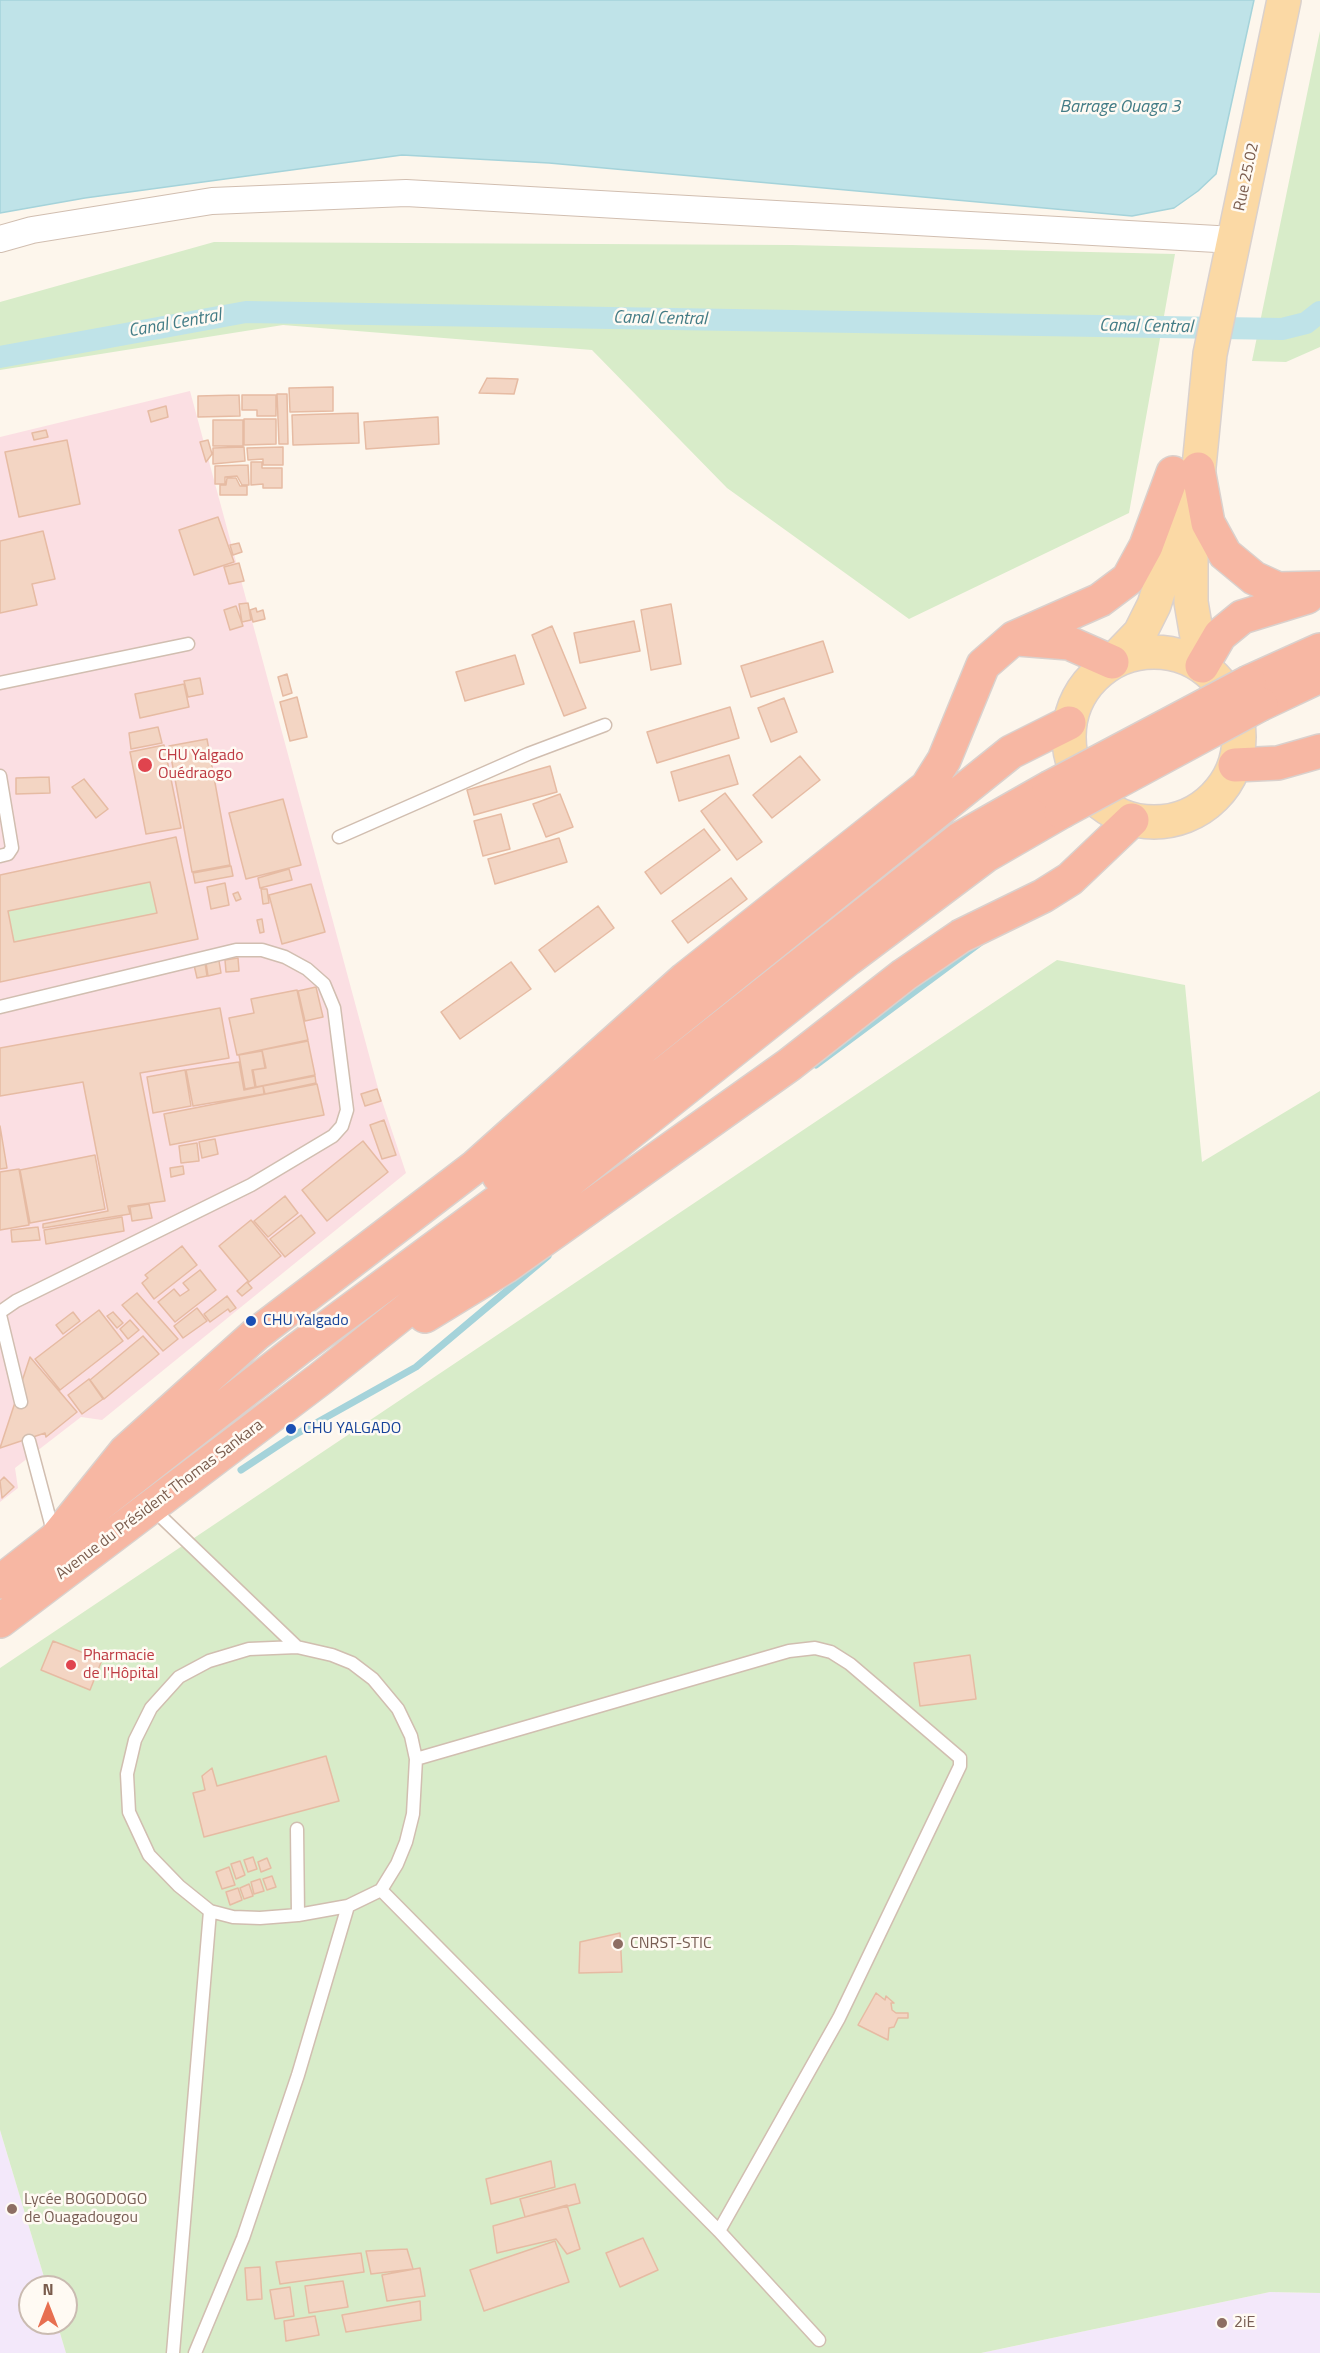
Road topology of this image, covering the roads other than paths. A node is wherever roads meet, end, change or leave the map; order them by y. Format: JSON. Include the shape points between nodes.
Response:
{"nodes":[{"id":1,"x":1284,"y":0,"type":"edge"},
{"id":2,"x":0,"y":239,"type":"edge"},
{"id":3,"x":1234,"y":240,"type":"junction"},
{"id":4,"x":1186,"y":471,"type":"junction"},
{"id":5,"x":1320,"y":588,"type":"edge"},
{"id":6,"x":1320,"y":594,"type":"edge"},
{"id":7,"x":1014,"y":639,"type":"junction"},
{"id":8,"x":188,"y":644,"type":"dead end"},
{"id":9,"x":1320,"y":650,"type":"edge"},
{"id":10,"x":1112,"y":662,"type":"junction"},
{"id":11,"x":1202,"y":666,"type":"junction"},
{"id":12,"x":1320,"y":676,"type":"edge"},
{"id":13,"x":0,"y":683,"type":"edge"},
{"id":14,"x":1255,"y":693,"type":"junction"},
{"id":15,"x":1069,"y":723,"type":"junction"},
{"id":16,"x":605,"y":725,"type":"dead end"},
{"id":17,"x":1320,"y":751,"type":"edge"},
{"id":18,"x":1235,"y":765,"type":"junction"},
{"id":19,"x":0,"y":776,"type":"edge"},
{"id":20,"x":1055,"y":800,"type":"junction"},
{"id":21,"x":1132,"y":820,"type":"junction"},
{"id":22,"x":339,"y":837,"type":"dead end"},
{"id":23,"x":0,"y":856,"type":"edge"},
{"id":24,"x":0,"y":1006,"type":"edge"},
{"id":25,"x":0,"y":1313,"type":"edge"},
{"id":26,"x":298,"y":1349,"type":"junction"},
{"id":27,"x":320,"y":1379,"type":"junction"},
{"id":28,"x":21,"y":1402,"type":"dead end"},
{"id":29,"x":29,"y":1441,"type":"dead end"},
{"id":30,"x":151,"y":1507,"type":"junction"},
{"id":31,"x":55,"y":1539,"type":"junction"},
{"id":32,"x":0,"y":1582,"type":"edge"},
{"id":33,"x":0,"y":1621,"type":"edge"},
{"id":34,"x":297,"y":1647,"type":"junction"},
{"id":35,"x":416,"y":1759,"type":"junction"},
{"id":36,"x":297,"y":1829,"type":"dead end"},
{"id":37,"x":381,"y":1890,"type":"junction"},
{"id":38,"x":348,"y":1906,"type":"junction"},
{"id":39,"x":210,"y":1911,"type":"junction"},
{"id":40,"x":298,"y":1915,"type":"junction"},
{"id":41,"x":719,"y":2231,"type":"junction"},
{"id":42,"x":819,"y":2340,"type":"dead end"},
{"id":43,"x":173,"y":2353,"type":"edge"},
{"id":44,"x":195,"y":2353,"type":"edge"}],
"edges":[{"from":1,"to":3,"type":"main road","name":"Rue 25.02"},
{"from":2,"to":3,"type":"street","via":[[32,230],[212,201],[406,193]]},
{"from":3,"to":4,"type":"main road","name":"Rue 25.02"},
{"from":4,"to":5,"type":"highway","via":[[1225,554],[1254,578],[1278,589]]},
{"from":4,"to":7,"type":"highway","via":[[1128,579],[1100,600]]},
{"from":4,"to":10,"type":"main road","name":"Rue 25.02","via":[[1161,583],[1140,633]]},
{"from":4,"to":11,"type":"main road","name":"Rue 25.02","via":[[1191,602]]},
{"from":6,"to":11,"type":"highway","via":[[1242,616],[1220,635]]},
{"from":7,"to":10,"type":"highway","via":[[1069,642]]},
{"from":7,"to":31,"type":"highway","via":[[983,665],[944,760],[927,788],[685,979],[476,1166],[255,1335],[125,1452]]},
{"from":8,"to":13,"type":"lane"},
{"from":9,"to":14,"type":"highway"},
{"from":10,"to":11,"type":"main road","via":[[1146,652],[1176,654]]},
{"from":10,"to":15,"type":"main road","via":[[1095,675],[1078,697]]},
{"from":11,"to":18,"type":"main road","via":[[1219,681],[1238,721],[1240,743]]},
{"from":12,"to":14,"type":"highway"},
{"from":14,"to":20,"type":"highway","bridge":true},
{"from":15,"to":21,"type":"main road","via":[[1069,748],[1075,772],[1089,794],[1109,810]]},
{"from":15,"to":26,"type":"highway","via":[[1011,752],[645,1046]]},
{"from":16,"to":22,"type":"lane","via":[[528,754]]},
{"from":17,"to":18,"type":"highway","via":[[1278,763]]},
{"from":18,"to":21,"type":"main road","via":[[1224,787],[1206,806],[1175,819]]},
{"from":19,"to":23,"type":"lane","via":[[12,848]]},
{"from":20,"to":26,"type":"highway","via":[[961,838],[566,1151]]},
{"from":20,"to":27,"type":"highway","via":[[848,959]]},
{"from":21,"to":27,"type":"highway","via":[[1070,879],[961,936],[904,975],[789,1065],[505,1268]]},
{"from":24,"to":25,"type":"lane","via":[[236,950],[262,950],[307,969],[324,984],[334,1008],[347,1110],[342,1126],[333,1136],[251,1185],[15,1301]]},
{"from":25,"to":28,"type":"lane"},
{"from":26,"to":31,"type":"highway","name":"Avenue du Président Thomas Sankara"},
{"from":27,"to":30,"type":"highway","name":"Avenue du Président Thomas Sankara"},
{"from":29,"to":31,"type":"lane"},
{"from":30,"to":33,"type":"highway","name":"Avenue du Président Thomas Sankara"},
{"from":30,"to":34,"type":"lane"},
{"from":31,"to":32,"type":"highway","name":"Avenue du Président Thomas Sankara"},
{"from":34,"to":35,"type":"lane","via":[[352,1663],[373,1679],[398,1709],[411,1736]]},
{"from":34,"to":39,"type":"lane","via":[[249,1649],[209,1661],[178,1677],[151,1708],[135,1740],[127,1774],[129,1812],[149,1855],[178,1886]]},
{"from":35,"to":37,"type":"lane","via":[[413,1814],[406,1842]]},
{"from":35,"to":41,"type":"lane","via":[[789,1651],[815,1648],[831,1652],[850,1664],[960,1758],[960,1767],[839,2018]]},
{"from":36,"to":40,"type":"lane"},
{"from":37,"to":38,"type":"lane"},
{"from":37,"to":41,"type":"lane"},
{"from":38,"to":40,"type":"lane"},
{"from":38,"to":44,"type":"lane","via":[[298,2075],[243,2238]]},
{"from":39,"to":40,"type":"lane","via":[[233,1917]]},
{"from":39,"to":43,"type":"lane"},
{"from":41,"to":42,"type":"lane"}]}
